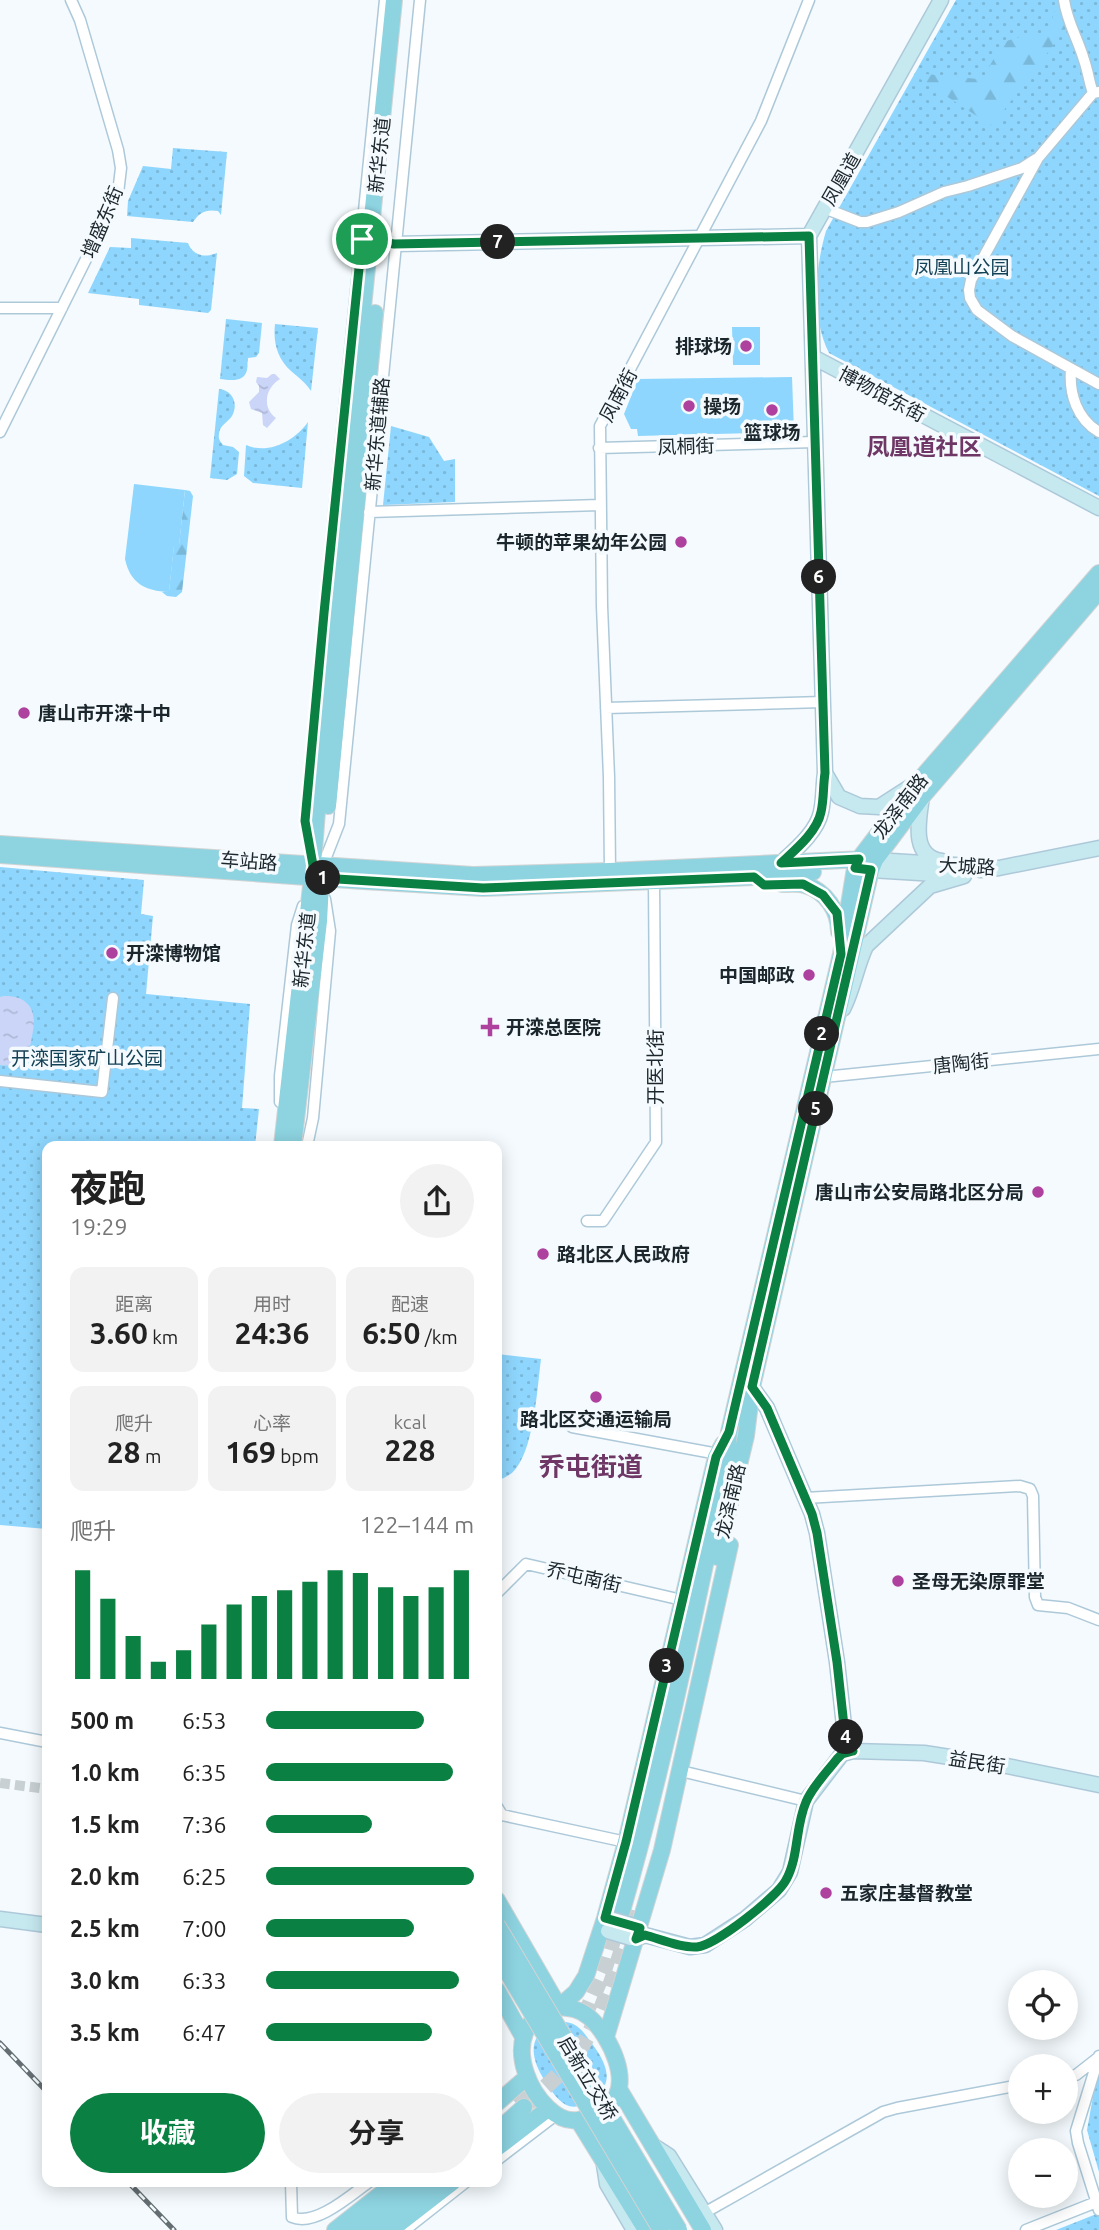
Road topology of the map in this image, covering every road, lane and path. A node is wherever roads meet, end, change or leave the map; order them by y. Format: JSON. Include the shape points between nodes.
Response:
{"nodes":[{"id":1,"x":71,"y":0,"type":"edge"},
{"id":2,"x":385,"y":0,"type":"edge"},
{"id":3,"x":394,"y":0,"type":"edge"},
{"id":4,"x":405,"y":0,"type":"edge"},
{"id":5,"x":420,"y":0,"type":"edge"},
{"id":6,"x":809,"y":0,"type":"edge"},
{"id":7,"x":941,"y":0,"type":"edge"},
{"id":8,"x":1065,"y":0,"type":"edge"},
{"id":9,"x":1096,"y":92,"type":"edge"},
{"id":10,"x":1038,"y":158,"type":"junction"},
{"id":11,"x":829,"y":210,"type":"dead end"},
{"id":12,"x":809,"y":236,"type":"junction"},
{"id":13,"x":698,"y":238,"type":"junction"},
{"id":14,"x":377,"y":241,"type":"junction"},
{"id":15,"x":0,"y":308,"type":"edge"},
{"id":16,"x":62,"y":308,"type":"junction"},
{"id":17,"x":813,"y":357,"type":"junction"},
{"id":18,"x":1071,"y":370,"type":"junction"},
{"id":19,"x":1099,"y":384,"type":"edge"},
{"id":20,"x":0,"y":432,"type":"edge"},
{"id":21,"x":1099,"y":432,"type":"edge"},
{"id":22,"x":815,"y":442,"type":"junction"},
{"id":23,"x":599,"y":448,"type":"junction"},
{"id":24,"x":600,"y":505,"type":"junction"},
{"id":25,"x":1099,"y":508,"type":"edge"},
{"id":26,"x":369,"y":512,"type":"junction"},
{"id":27,"x":1099,"y":573,"type":"edge"},
{"id":28,"x":1099,"y":591,"type":"edge"},
{"id":29,"x":823,"y":702,"type":"junction"},
{"id":30,"x":606,"y":708,"type":"junction"},
{"id":31,"x":825,"y":773,"type":"junction"},
{"id":32,"x":919,"y":790,"type":"junction"},
{"id":33,"x":0,"y":844,"type":"edge"},
{"id":34,"x":1099,"y":848,"type":"edge"},
{"id":35,"x":0,"y":855,"type":"edge"},
{"id":36,"x":781,"y":863,"type":"junction"},
{"id":37,"x":865,"y":864,"type":"junction"},
{"id":38,"x":317,"y":871,"type":"junction"},
{"id":39,"x":610,"y":871,"type":"junction"},
{"id":40,"x":972,"y":871,"type":"junction"},
{"id":41,"x":754,"y":877,"type":"junction"},
{"id":42,"x":654,"y":881,"type":"junction"},
{"id":43,"x":841,"y":954,"type":"junction"},
{"id":44,"x":113,"y":998,"type":"dead end"},
{"id":45,"x":837,"y":1019,"type":"junction"},
{"id":46,"x":1099,"y":1049,"type":"edge"},
{"id":47,"x":824,"y":1077,"type":"junction"},
{"id":48,"x":0,"y":1082,"type":"edge"},
{"id":49,"x":275,"y":1141,"type":"edge"},
{"id":50,"x":283,"y":1141,"type":"edge"},
{"id":51,"x":294,"y":1141,"type":"edge"},
{"id":52,"x":308,"y":1141,"type":"edge"},
{"id":53,"x":587,"y":1221,"type":"dead end"},
{"id":54,"x":752,"y":1387,"type":"junction"},
{"id":55,"x":572,"y":1427,"type":"dead end"},
{"id":56,"x":729,"y":1432,"type":"junction"},
{"id":57,"x":746,"y":1436,"type":"junction"},
{"id":58,"x":718,"y":1454,"type":"junction"},
{"id":59,"x":805,"y":1498,"type":"junction"},
{"id":60,"x":502,"y":1588,"type":"edge"},
{"id":61,"x":682,"y":1600,"type":"junction"},
{"id":62,"x":1099,"y":1620,"type":"edge"},
{"id":63,"x":0,"y":1733,"type":"edge"},
{"id":64,"x":42,"y":1741,"type":"edge"},
{"id":65,"x":853,"y":1751,"type":"junction"},
{"id":66,"x":681,"y":1771,"type":"junction"},
{"id":67,"x":1099,"y":1785,"type":"edge"},
{"id":68,"x":806,"y":1801,"type":"junction"},
{"id":69,"x":502,"y":1815,"type":"edge"},
{"id":70,"x":626,"y":1842,"type":"junction"},
{"id":71,"x":502,"y":1909,"type":"edge"},
{"id":72,"x":0,"y":1919,"type":"edge"},
{"id":73,"x":42,"y":1924,"type":"edge"},
{"id":74,"x":624,"y":1926,"type":"junction"},
{"id":75,"x":502,"y":1932,"type":"edge"},
{"id":76,"x":502,"y":1963,"type":"edge"},
{"id":77,"x":502,"y":1999,"type":"edge"},
{"id":78,"x":559,"y":2007,"type":"junction"},
{"id":79,"x":522,"y":2035,"type":"junction"},
{"id":80,"x":606,"y":2037,"type":"junction"},
{"id":81,"x":1099,"y":2057,"type":"edge"},
{"id":82,"x":1078,"y":2073,"type":"edge"},
{"id":83,"x":526,"y":2075,"type":"junction"},
{"id":84,"x":1008,"y":2087,"type":"edge"},
{"id":85,"x":619,"y":2089,"type":"junction"},
{"id":86,"x":502,"y":2094,"type":"edge"},
{"id":87,"x":502,"y":2098,"type":"edge"},
{"id":88,"x":552,"y":2111,"type":"junction"},
{"id":89,"x":502,"y":2114,"type":"edge"},
{"id":90,"x":578,"y":2120,"type":"junction"},
{"id":91,"x":502,"y":2126,"type":"edge"},
{"id":92,"x":502,"y":2145,"type":"edge"},
{"id":93,"x":651,"y":2145,"type":"junction"},
{"id":94,"x":502,"y":2156,"type":"edge"},
{"id":95,"x":604,"y":2164,"type":"junction"},
{"id":96,"x":291,"y":2187,"type":"edge"},
{"id":97,"x":362,"y":2187,"type":"edge"},
{"id":98,"x":383,"y":2187,"type":"edge"},
{"id":99,"x":390,"y":2187,"type":"edge"},
{"id":100,"x":409,"y":2187,"type":"edge"},
{"id":101,"x":429,"y":2187,"type":"edge"},
{"id":102,"x":447,"y":2187,"type":"edge"},
{"id":103,"x":460,"y":2187,"type":"edge"},
{"id":104,"x":1098,"y":2204,"type":"edge"},
{"id":105,"x":704,"y":2213,"type":"junction"},
{"id":106,"x":328,"y":2230,"type":"edge"},
{"id":107,"x":335,"y":2230,"type":"edge"},
{"id":108,"x":352,"y":2230,"type":"edge"},
{"id":109,"x":373,"y":2230,"type":"edge"},
{"id":110,"x":391,"y":2230,"type":"edge"},
{"id":111,"x":405,"y":2230,"type":"edge"},
{"id":112,"x":634,"y":2230,"type":"edge"},
{"id":113,"x":646,"y":2230,"type":"edge"},
{"id":114,"x":661,"y":2230,"type":"edge"},
{"id":115,"x":679,"y":2230,"type":"edge"},
{"id":116,"x":704,"y":2230,"type":"edge"},
{"id":117,"x":715,"y":2230,"type":"edge"},
{"id":118,"x":1026,"y":2230,"type":"edge"}],
"edges":[{"from":1,"to":16,"type":"street","name":"增盛东街","via":[[121,168],[118,193]]},
{"from":2,"to":14,"type":"street","name":"新华东道辅路"},
{"from":3,"to":14,"type":"main road","name":"新华东道"},
{"from":4,"to":14,"type":"main road","name":"新华东道"},
{"from":5,"to":14,"type":"street","name":"新华东道辅路"},
{"from":6,"to":13,"type":"street","name":"凤南街","via":[[761,121]]},
{"from":7,"to":12,"type":"street","name":"凤凰道"},
{"from":8,"to":9,"type":"street","via":[[1087,78]]},
{"from":9,"to":10,"type":"street"},
{"from":10,"to":11,"type":"street","via":[[1022,168],[867,222]]},
{"from":10,"to":18,"type":"street","via":[[969,290],[978,310]]},
{"from":12,"to":13,"type":"street"},
{"from":12,"to":17,"type":"street"},
{"from":13,"to":14,"type":"street"},
{"from":13,"to":23,"type":"street","name":"凤南街","via":[[600,426]]},
{"from":14,"to":26,"type":"street","name":"新华东道辅路"},
{"from":14,"to":38,"type":"main road","name":"新华东道"},
{"from":15,"to":16,"type":"street"},
{"from":16,"to":20,"type":"street","name":"增盛东街"},
{"from":17,"to":22,"type":"street"},
{"from":17,"to":25,"type":"street","name":"博物馆东街"},
{"from":18,"to":19,"type":"street"},
{"from":18,"to":21,"type":"street","via":[[1077,409]]},
{"from":22,"to":23,"type":"street","name":"凤桐街"},
{"from":22,"to":29,"type":"street"},
{"from":23,"to":24,"type":"street","name":"凤南街"},
{"from":24,"to":26,"type":"street"},
{"from":24,"to":30,"type":"street","name":"凤南街"},
{"from":26,"to":38,"type":"street","name":"新华东道辅路","via":[[339,824]]},
{"from":27,"to":32,"type":"main road","name":"龙泽南路"},
{"from":28,"to":32,"type":"main road","name":"龙泽南路"},
{"from":29,"to":30,"type":"street"},
{"from":29,"to":31,"type":"street"},
{"from":30,"to":39,"type":"street","name":"凤南街"},
{"from":31,"to":32,"type":"street","via":[[839,797],[872,808]]},
{"from":31,"to":36,"type":"street","via":[[819,819]]},
{"from":32,"to":37,"type":"main road","name":"龙泽南路"},
{"from":32,"to":40,"type":"street","via":[[921,847],[937,861],[962,863]]},
{"from":33,"to":38,"type":"main road","name":"车站路"},
{"from":34,"to":40,"type":"street","name":"大城路"},
{"from":35,"to":38,"type":"main road","name":"车站路"},
{"from":36,"to":37,"type":"main road","name":"车站路"},
{"from":36,"to":39,"type":"main road","name":"车站路"},
{"from":37,"to":40,"type":"street"},
{"from":37,"to":41,"type":"main road","name":"车站路"},
{"from":37,"to":43,"type":"main road","name":"龙泽南路"},
{"from":37,"to":45,"type":"main road","name":"龙泽南路"},
{"from":38,"to":39,"type":"main road","name":"车站路","via":[[473,875]]},
{"from":38,"to":42,"type":"main road","name":"车站路","via":[[483,888]]},
{"from":38,"to":49,"type":"street","name":"新华东道辅路","via":[[298,925]]},
{"from":38,"to":50,"type":"main road","name":"新华东道"},
{"from":38,"to":51,"type":"main road","name":"新华东道","via":[[319,921]]},
{"from":38,"to":52,"type":"street","via":[[330,931]]},
{"from":40,"to":45,"type":"street","via":[[930,886],[866,946],[853,990]]},
{"from":41,"to":42,"type":"main road","name":"车站路"},
{"from":41,"to":43,"type":"main road","via":[[764,885],[803,884],[823,895],[837,913]]},
{"from":42,"to":53,"type":"street","name":"开医北街","via":[[656,1142],[603,1221]]},
{"from":43,"to":56,"type":"main road","name":"龙泽南路"},
{"from":44,"to":48,"type":"street","via":[[102,1092]]},
{"from":45,"to":47,"type":"main road","name":"龙泽南路"},
{"from":46,"to":47,"type":"street","name":"唐陶街"},
{"from":47,"to":54,"type":"main road","name":"龙泽南路"},
{"from":54,"to":57,"type":"main road","name":"龙泽南路"},
{"from":54,"to":59,"type":"street","via":[[767,1408]]},
{"from":55,"to":58,"type":"street"},
{"from":56,"to":58,"type":"main road"},
{"from":56,"to":74,"type":"main road","name":"龙泽南路","via":[[722,1483]]},
{"from":57,"to":66,"type":"main road","via":[[748,1464]]},
{"from":57,"to":74,"type":"main road","name":"龙泽南路","via":[[671,1768]]},
{"from":58,"to":61,"type":"main road"},
{"from":59,"to":62,"type":"street","via":[[1031,1489],[1038,1605],[1069,1608]]},
{"from":59,"to":65,"type":"street","via":[[817,1533],[845,1735]]},
{"from":60,"to":61,"type":"street","name":"乔屯南街","via":[[526,1564]]},
{"from":61,"to":70,"type":"main road"},
{"from":63,"to":64,"type":"street"},
{"from":65,"to":67,"type":"street","name":"益民街","via":[[924,1753]]},
{"from":65,"to":68,"type":"street","via":[[837,1759]]},
{"from":66,"to":68,"type":"street"},
{"from":66,"to":74,"type":"main road","via":[[662,1850]]},
{"from":68,"to":74,"type":"street","via":[[785,1882],[745,1919],[696,1947]]},
{"from":69,"to":70,"type":"street"},
{"from":70,"to":74,"type":"main road"},
{"from":71,"to":78,"type":"main road"},
{"from":72,"to":73,"type":"street"},
{"from":74,"to":78,"type":"main road","via":[[576,1992]]},
{"from":74,"to":80,"type":"main road"},
{"from":75,"to":115,"type":"main road","name":"启新立交桥","bridge":true},
{"from":76,"to":114,"type":"main road","name":"启新立交桥","bridge":true},
{"from":77,"to":79,"type":"main road"},
{"from":78,"to":79,"type":"main road","via":[[547,2010]]},
{"from":78,"to":80,"type":"main road","via":[[587,2015]]},
{"from":79,"to":83,"type":"main road"},
{"from":80,"to":85,"type":"main road","via":[[620,2073]]},
{"from":81,"to":82,"type":"street"},
{"from":81,"to":104,"type":"street","via":[[1076,2131]]},
{"from":83,"to":86,"type":"street"},
{"from":83,"to":87,"type":"main road"},
{"from":83,"to":88,"type":"main road"},
{"from":84,"to":105,"type":"street","via":[[883,2112]]},
{"from":85,"to":90,"type":"main road","via":[[611,2103]]},
{"from":85,"to":93,"type":"main road"},
{"from":88,"to":90,"type":"main road"},
{"from":88,"to":92,"type":"main road"},
{"from":88,"to":94,"type":"street"},
{"from":89,"to":91,"type":"main road","via":[[519,2105]]},
{"from":90,"to":95,"type":"main road"},
{"from":93,"to":105,"type":"street","via":[[669,2156]]},
{"from":93,"to":116,"type":"main road"},
{"from":95,"to":112,"type":"street","via":[[607,2184]]},
{"from":95,"to":113,"type":"main road"},
{"from":96,"to":97,"type":"street","via":[[292,2217],[298,2220],[319,2215]]},
{"from":98,"to":106,"type":"street"},
{"from":99,"to":107,"type":"main road"},
{"from":100,"to":108,"type":"main road"},
{"from":101,"to":109,"type":"main road"},
{"from":102,"to":110,"type":"main road"},
{"from":103,"to":111,"type":"street"},
{"from":104,"to":118,"type":"street"},
{"from":105,"to":117,"type":"street"}]}
